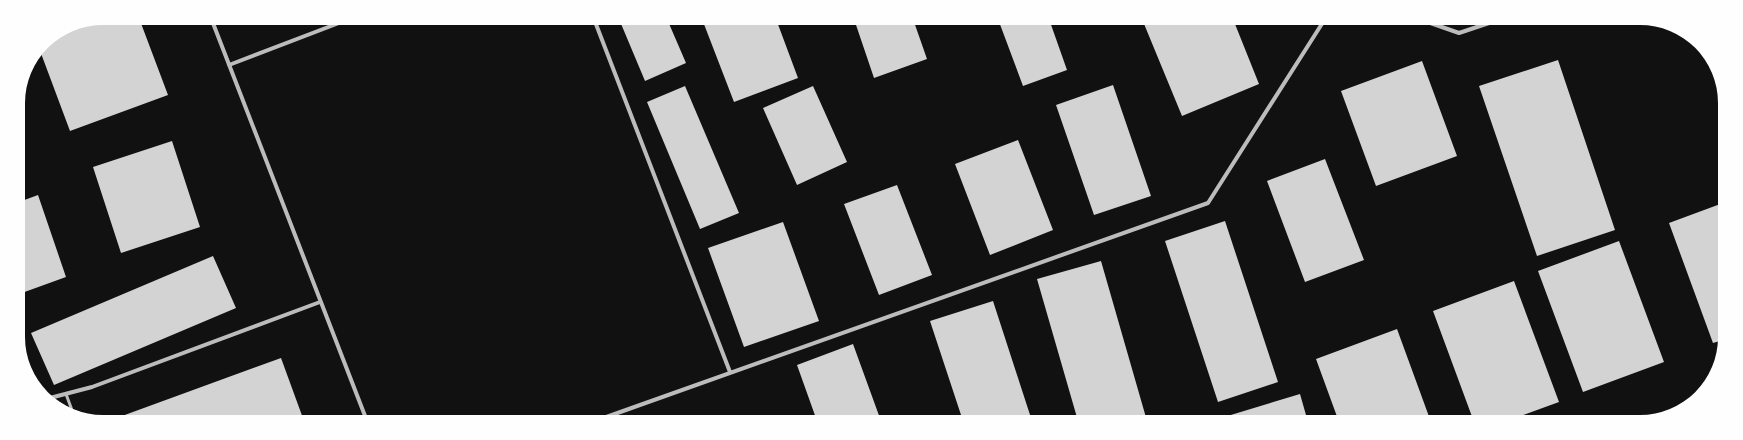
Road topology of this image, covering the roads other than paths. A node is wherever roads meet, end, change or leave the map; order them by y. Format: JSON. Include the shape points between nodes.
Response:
{"nodes":[{"id":1,"x":214,"y":25,"type":"edge"},
{"id":2,"x":334,"y":25,"type":"edge"},
{"id":3,"x":597,"y":25,"type":"edge"},
{"id":4,"x":1321,"y":25,"type":"edge"},
{"id":5,"x":1436,"y":25,"type":"edge"},
{"id":6,"x":1483,"y":25,"type":"edge"},
{"id":7,"x":229,"y":65,"type":"junction"},
{"id":8,"x":320,"y":302,"type":"junction"},
{"id":9,"x":730,"y":372,"type":"junction"},
{"id":10,"x":66,"y":394,"type":"junction"},
{"id":11,"x":54,"y":397,"type":"edge"},
{"id":12,"x":71,"y":408,"type":"edge"},
{"id":13,"x":364,"y":415,"type":"edge"},
{"id":14,"x":612,"y":415,"type":"edge"}],
"edges":[{"from":1,"to":7,"type":"street"},
{"from":2,"to":7,"type":"street"},
{"from":3,"to":9,"type":"street"},
{"from":4,"to":9,"type":"street","via":[[1208,203]]},
{"from":5,"to":6,"type":"street","via":[[1459,33]]},
{"from":7,"to":8,"type":"street"},
{"from":8,"to":10,"type":"street","via":[[92,387]]},
{"from":8,"to":13,"type":"street"},
{"from":9,"to":14,"type":"street"},
{"from":10,"to":11,"type":"street"},
{"from":10,"to":12,"type":"lane"}]}
